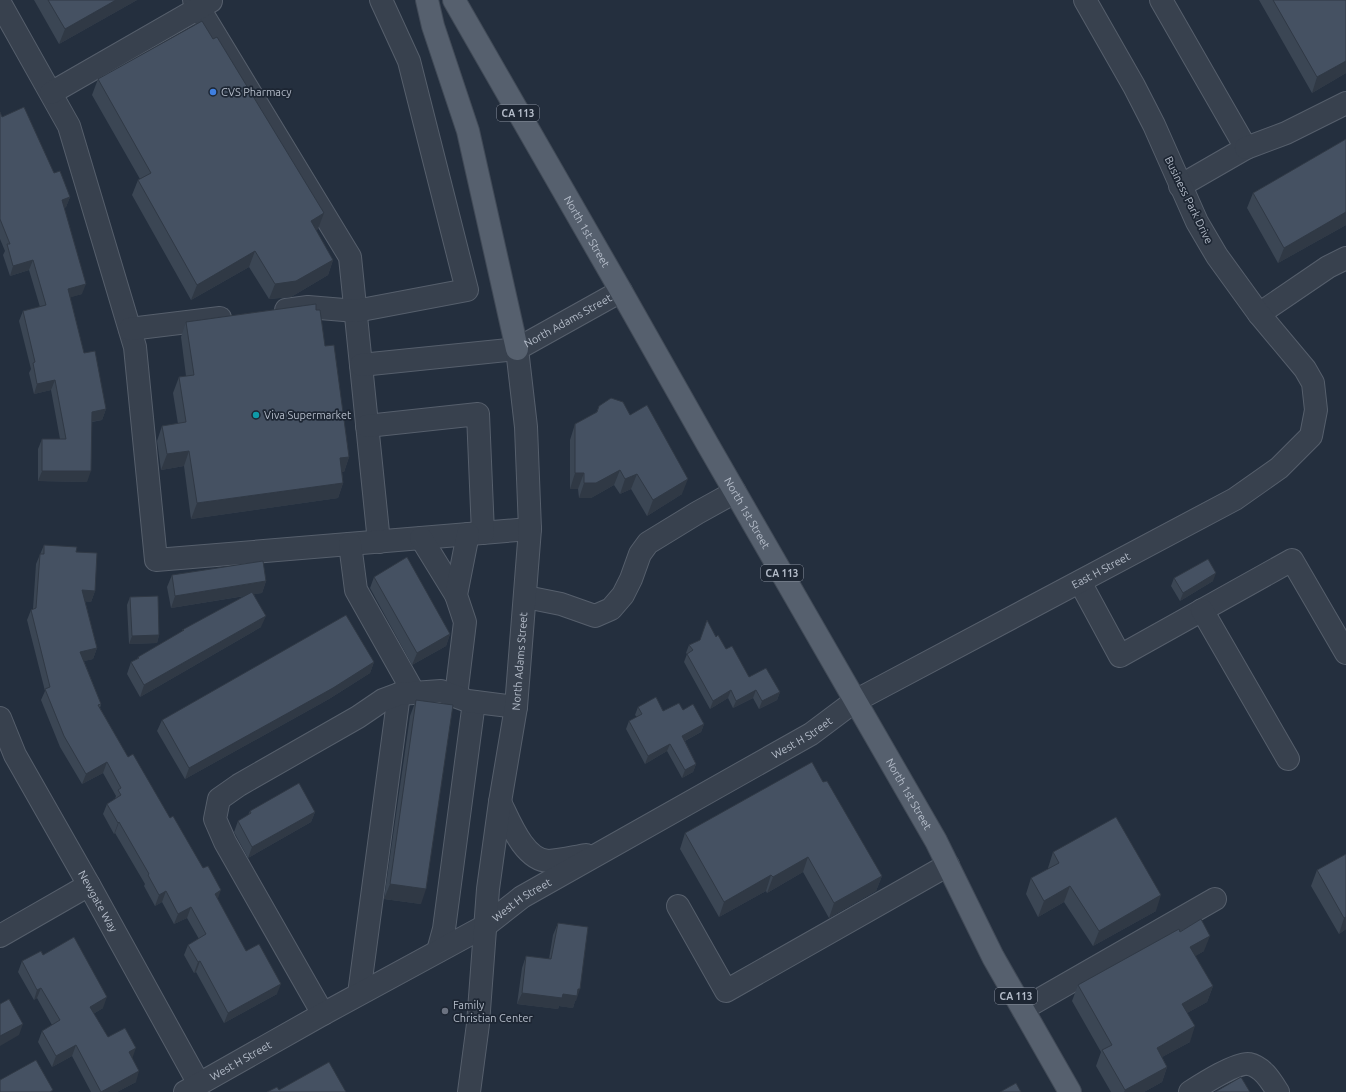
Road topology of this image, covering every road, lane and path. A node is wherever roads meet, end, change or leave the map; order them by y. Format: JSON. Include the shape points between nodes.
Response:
{"nodes":[{"id":1,"x":381,"y":0,"type":"edge"},
{"id":2,"x":427,"y":0,"type":"edge"},
{"id":3,"x":454,"y":0,"type":"edge"},
{"id":4,"x":1085,"y":0,"type":"edge"},
{"id":5,"x":1161,"y":0,"type":"edge"},
{"id":6,"x":202,"y":2,"type":"edge"},
{"id":7,"x":0,"y":3,"type":"edge"},
{"id":8,"x":51,"y":93,"type":"junction"},
{"id":9,"x":1346,"y":103,"type":"edge"},
{"id":10,"x":1246,"y":148,"type":"junction"},
{"id":11,"x":1180,"y":186,"type":"junction"},
{"id":12,"x":1346,"y":258,"type":"edge"},
{"id":13,"x":621,"y":291,"type":"junction"},
{"id":14,"x":356,"y":311,"type":"junction"},
{"id":15,"x":270,"y":312,"type":"edge"},
{"id":16,"x":1259,"y":314,"type":"junction"},
{"id":17,"x":238,"y":316,"type":"edge"},
{"id":18,"x":130,"y":329,"type":"junction"},
{"id":19,"x":517,"y":349,"type":"junction"},
{"id":20,"x":361,"y":365,"type":"junction"},
{"id":21,"x":1316,"y":410,"type":"joint"},
{"id":22,"x":368,"y":426,"type":"junction"},
{"id":23,"x":735,"y":492,"type":"junction"},
{"id":24,"x":530,"y":529,"type":"junction"},
{"id":25,"x":475,"y":534,"type":"junction"},
{"id":26,"x":421,"y":538,"type":"junction"},
{"id":27,"x":379,"y":542,"type":"junction"},
{"id":28,"x":350,"y":544,"type":"junction"},
{"id":29,"x":1080,"y":582,"type":"junction"},
{"id":30,"x":456,"y":595,"type":"junction"},
{"id":31,"x":526,"y":598,"type":"junction"},
{"id":32,"x":1202,"y":610,"type":"junction"},
{"id":33,"x":1346,"y":653,"type":"edge"},
{"id":34,"x":407,"y":693,"type":"junction"},
{"id":35,"x":465,"y":699,"type":"junction"},
{"id":36,"x":856,"y":701,"type":"junction"},
{"id":37,"x":516,"y":707,"type":"junction"},
{"id":38,"x":0,"y":718,"type":"edge"},
{"id":39,"x":1288,"y":759,"type":"dead end"},
{"id":40,"x":500,"y":802,"type":"junction"},
{"id":41,"x":597,"y":854,"type":"junction"},
{"id":42,"x":948,"y":865,"type":"junction"},
{"id":43,"x":89,"y":886,"type":"junction"},
{"id":44,"x":1215,"y":899,"type":"dead end"},
{"id":45,"x":678,"y":906,"type":"dead end"},
{"id":46,"x":485,"y":926,"type":"junction"},
{"id":47,"x":0,"y":936,"type":"edge"},
{"id":48,"x":438,"y":951,"type":"junction"},
{"id":49,"x":359,"y":994,"type":"junction"},
{"id":50,"x":1023,"y":1009,"type":"junction"},
{"id":51,"x":323,"y":1014,"type":"junction"},
{"id":52,"x":192,"y":1088,"type":"edge"},
{"id":53,"x":469,"y":1092,"type":"edge"},
{"id":54,"x":1070,"y":1092,"type":"edge"},
{"id":55,"x":1190,"y":1092,"type":"edge"},
{"id":56,"x":1278,"y":1092,"type":"edge"}],
"edges":[{"from":1,"to":14,"type":"street","via":[[408,61],[467,290]]},
{"from":2,"to":19,"type":"main road","via":[[433,26],[468,131]]},
{"from":3,"to":13,"type":"main road","name":"North 1st Street","number":"CA 113"},
{"from":4,"to":11,"type":"street","name":"Business Park Drive","via":[[1154,125]]},
{"from":5,"to":10,"type":"street"},
{"from":6,"to":8,"type":"street"},
{"from":6,"to":14,"type":"street","via":[[350,257]]},
{"from":7,"to":8,"type":"street"},
{"from":8,"to":18,"type":"street","via":[[69,126]]},
{"from":9,"to":10,"type":"street","via":[[1286,133]]},
{"from":10,"to":11,"type":"street"},
{"from":11,"to":16,"type":"street","name":"Business Park Drive","via":[[1217,256]]},
{"from":12,"to":16,"type":"street","via":[[1328,267]]},
{"from":13,"to":19,"type":"street","name":"North Adams Street"},
{"from":13,"to":23,"type":"main road","name":"North 1st Street","number":"CA 113"},
{"from":14,"to":15,"type":"street","via":[[308,307]]},
{"from":14,"to":20,"type":"street"},
{"from":16,"to":21,"type":"street","name":"Business Park Drive","via":[[1305,369],[1313,383]]},
{"from":17,"to":18,"type":"street"},
{"from":18,"to":28,"type":"street","via":[[135,347],[156,560]]},
{"from":19,"to":20,"type":"street"},
{"from":19,"to":24,"type":"street","name":"North Adams Street","via":[[526,427]]},
{"from":20,"to":22,"type":"street"},
{"from":21,"to":29,"type":"street","name":"East H Street","via":[[1311,436],[1280,468],[1235,499]]},
{"from":22,"to":25,"type":"street","via":[[478,414]]},
{"from":22,"to":27,"type":"street"},
{"from":23,"to":31,"type":"street","via":[[648,543],[640,554],[623,595],[611,608],[595,616],[561,604]]},
{"from":23,"to":36,"type":"main road","name":"North 1st Street","number":"CA 113"},
{"from":24,"to":25,"type":"street"},
{"from":24,"to":31,"type":"street","name":"North Adams Street"},
{"from":25,"to":26,"type":"street"},
{"from":25,"to":30,"type":"street"},
{"from":26,"to":27,"type":"street"},
{"from":26,"to":30,"type":"street"},
{"from":27,"to":28,"type":"street"},
{"from":28,"to":34,"type":"street","via":[[356,590]]},
{"from":29,"to":32,"type":"street","via":[[1120,656]]},
{"from":29,"to":36,"type":"street","name":"East H Street"},
{"from":30,"to":35,"type":"street","via":[[465,622]]},
{"from":31,"to":37,"type":"street","name":"North Adams Street"},
{"from":32,"to":33,"type":"street","via":[[1292,560]]},
{"from":32,"to":39,"type":"street"},
{"from":34,"to":35,"type":"street","via":[[441,690]]},
{"from":34,"to":49,"type":"street"},
{"from":34,"to":51,"type":"street","via":[[384,700],[239,785],[218,800],[215,819],[225,842]]},
{"from":35,"to":37,"type":"street"},
{"from":35,"to":48,"type":"street","via":[[444,929]]},
{"from":36,"to":41,"type":"street","name":"West H Street","via":[[811,734]]},
{"from":36,"to":42,"type":"main road","name":"North 1st Street","number":"CA 113"},
{"from":37,"to":40,"type":"street","name":"North Adams Street"},
{"from":38,"to":43,"type":"street","name":"Newgate Way","via":[[15,755]]},
{"from":40,"to":41,"type":"street","via":[[521,842],[530,853],[548,861]]},
{"from":40,"to":46,"type":"street","name":"North Adams Street"},
{"from":41,"to":46,"type":"street","name":"West H Street","via":[[522,897]]},
{"from":42,"to":45,"type":"street","via":[[726,991]]},
{"from":42,"to":50,"type":"main road","name":"North 1st Street","number":"CA 113","via":[[993,957]]},
{"from":43,"to":47,"type":"street"},
{"from":43,"to":52,"type":"street","name":"Newgate Way"},
{"from":44,"to":50,"type":"street"},
{"from":46,"to":48,"type":"street","name":"West H Street"},
{"from":46,"to":53,"type":"street","name":"North Adams Street","via":[[478,1024]]},
{"from":48,"to":49,"type":"street","name":"West H Street"},
{"from":49,"to":51,"type":"street","name":"West H Street"},
{"from":50,"to":54,"type":"main road","name":"North 1st Street","number":"CA 113"},
{"from":51,"to":52,"type":"street","name":"West H Street"},
{"from":55,"to":56,"type":"street","via":[[1232,1068],[1248,1064],[1268,1076]]}]}
